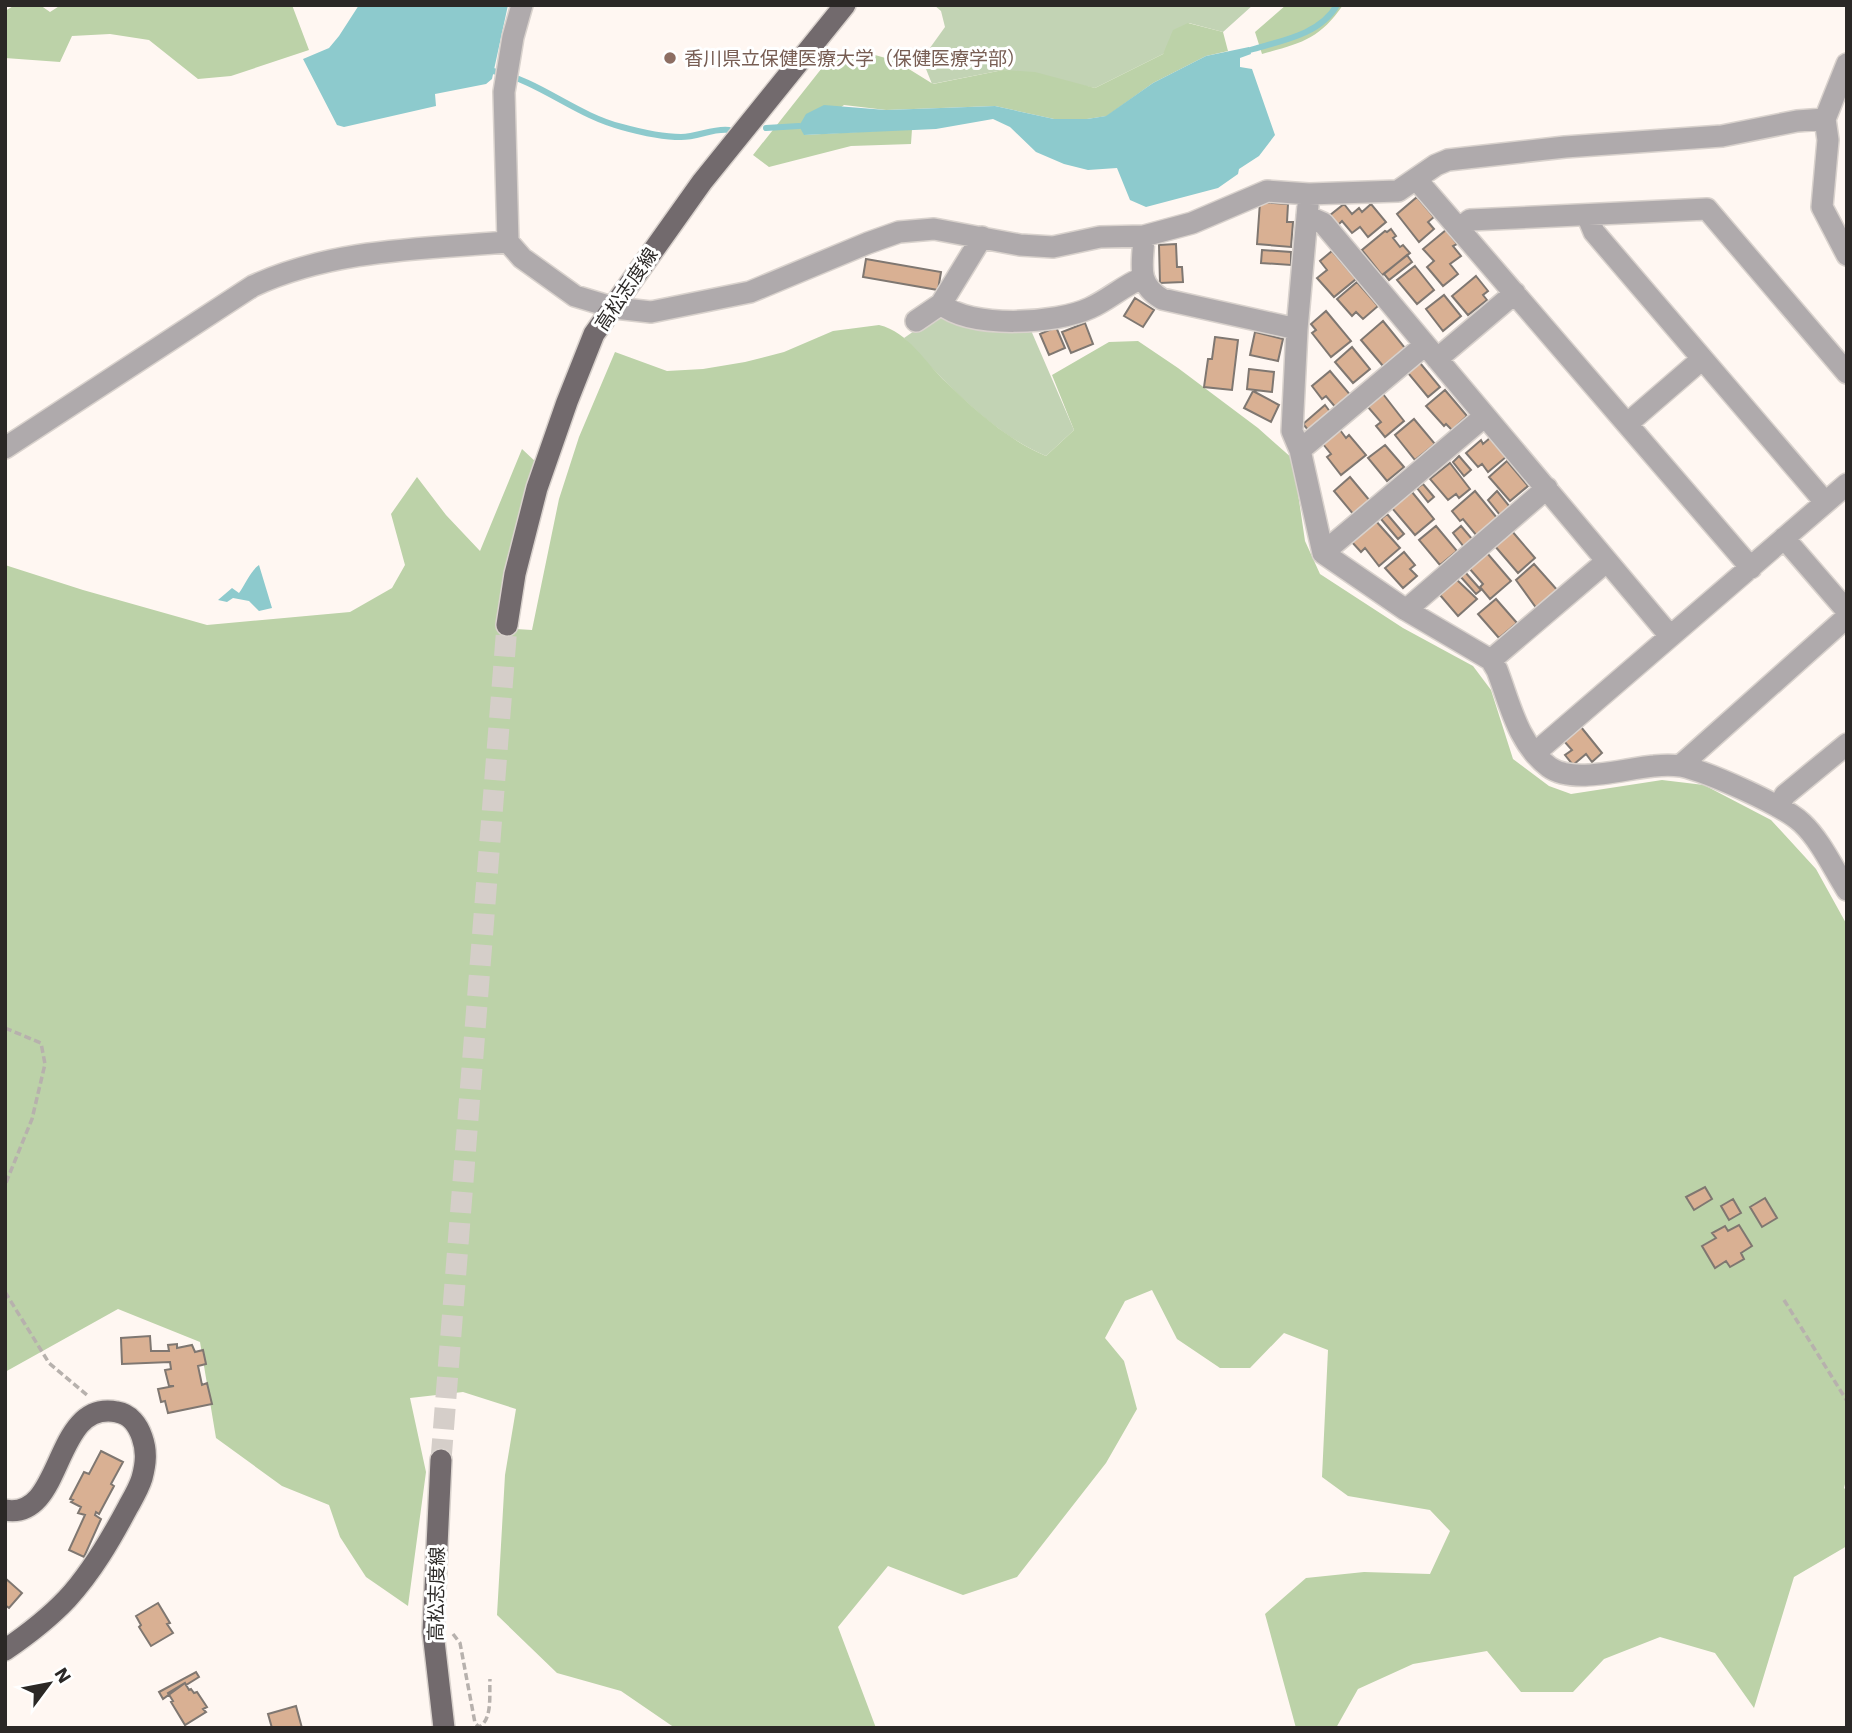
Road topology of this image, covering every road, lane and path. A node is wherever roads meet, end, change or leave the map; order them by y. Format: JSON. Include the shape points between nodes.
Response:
{"nodes":[{"id":1,"x":522,"y":5,"type":"edge"},
{"id":2,"x":845,"y":5,"type":"edge"},
{"id":3,"x":1847,"y":64,"type":"edge"},
{"id":4,"x":1825,"y":119,"type":"junction"},
{"id":5,"x":1416,"y":179,"type":"junction"},
{"id":6,"x":1308,"y":194,"type":"junction"},
{"id":7,"x":1587,"y":215,"type":"junction"},
{"id":8,"x":1307,"y":216,"type":"junction"},
{"id":9,"x":1460,"y":229,"type":"junction"},
{"id":10,"x":1144,"y":236,"type":"junction"},
{"id":11,"x":982,"y":237,"type":"junction"},
{"id":12,"x":508,"y":242,"type":"junction"},
{"id":13,"x":1847,"y":255,"type":"edge"},
{"id":14,"x":1142,"y":278,"type":"junction"},
{"id":15,"x":1515,"y":293,"type":"junction"},
{"id":16,"x":941,"y":304,"type":"junction"},
{"id":17,"x":615,"y":308,"type":"junction"},
{"id":18,"x":916,"y":321,"type":"dead end"},
{"id":19,"x":1297,"y":330,"type":"junction"},
{"id":20,"x":1431,"y":352,"type":"junction"},
{"id":21,"x":1701,"y":360,"type":"junction"},
{"id":22,"x":1847,"y":373,"type":"edge"},
{"id":23,"x":1485,"y":416,"type":"junction"},
{"id":24,"x":1627,"y":424,"type":"junction"},
{"id":25,"x":5,"y":448,"type":"edge"},
{"id":26,"x":1300,"y":450,"type":"junction"},
{"id":27,"x":1847,"y":484,"type":"edge"},
{"id":28,"x":1546,"y":488,"type":"junction"},
{"id":29,"x":1825,"y":502,"type":"junction"},
{"id":30,"x":1784,"y":538,"type":"junction"},
{"id":31,"x":1324,"y":553,"type":"junction"},
{"id":32,"x":1607,"y":561,"type":"junction"},
{"id":33,"x":1751,"y":568,"type":"junction"},
{"id":34,"x":1406,"y":611,"type":"junction"},
{"id":35,"x":1847,"y":611,"type":"edge"},
{"id":36,"x":1847,"y":617,"type":"edge"},
{"id":37,"x":507,"y":625,"type":"tunnel mouth"},
{"id":38,"x":1670,"y":636,"type":"junction"},
{"id":39,"x":1491,"y":660,"type":"junction"},
{"id":40,"x":1847,"y":744,"type":"edge"},
{"id":41,"x":1535,"y":753,"type":"junction"},
{"id":42,"x":1680,"y":766,"type":"junction"},
{"id":43,"x":1778,"y":807,"type":"junction"},
{"id":44,"x":1847,"y":890,"type":"edge"},
{"id":45,"x":5,"y":1028,"type":"edge"},
{"id":46,"x":5,"y":1185,"type":"edge"},
{"id":47,"x":5,"y":1293,"type":"edge"},
{"id":48,"x":1784,"y":1300,"type":"dead end"},
{"id":49,"x":1847,"y":1401,"type":"edge"},
{"id":50,"x":105,"y":1409,"type":"junction"},
{"id":51,"x":441,"y":1460,"type":"tunnel mouth"},
{"id":52,"x":5,"y":1510,"type":"edge"},
{"id":53,"x":448,"y":1632,"type":"dead end"},
{"id":54,"x":5,"y":1650,"type":"edge"},
{"id":55,"x":490,"y":1679,"type":"dead end"},
{"id":56,"x":444,"y":1728,"type":"edge"}],
"edges":[{"from":1,"to":12,"type":"street","via":[[504,92]]},
{"from":2,"to":17,"type":"main road","name":"高松志度線","via":[[702,182]]},
{"from":3,"to":4,"type":"street"},
{"from":4,"to":5,"type":"street","via":[[1722,136],[1565,146],[1448,160]]},
{"from":4,"to":13,"type":"street","via":[[1828,140],[1822,208]]},
{"from":5,"to":6,"type":"street","via":[[1398,191]]},
{"from":5,"to":9,"type":"street"},
{"from":6,"to":8,"type":"street"},
{"from":6,"to":10,"type":"street","via":[[1267,191],[1192,223]]},
{"from":7,"to":9,"type":"street","via":[[1470,220]]},
{"from":7,"to":21,"type":"street","via":[[1594,232]]},
{"from":7,"to":22,"type":"street","via":[[1707,209]]},
{"from":8,"to":19,"type":"street"},
{"from":8,"to":20,"type":"street","via":[[1322,223]]},
{"from":9,"to":15,"type":"street"},
{"from":10,"to":11,"type":"street","via":[[1100,237],[1053,247]]},
{"from":10,"to":14,"type":"street"},
{"from":11,"to":16,"type":"street"},
{"from":11,"to":17,"type":"street","via":[[934,229],[900,232],[750,292],[651,312]]},
{"from":12,"to":17,"type":"street","via":[[522,258],[575,296]]},
{"from":12,"to":25,"type":"street","via":[[356,254],[276,275],[253,285]]},
{"from":14,"to":16,"type":"street","via":[[1072,315],[982,320]]},
{"from":14,"to":19,"type":"street","via":[[1149,291],[1162,299]]},
{"from":15,"to":20,"type":"street"},
{"from":15,"to":24,"type":"street"},
{"from":16,"to":18,"type":"street"},
{"from":17,"to":37,"type":"main road","name":"高松志度線","via":[[594,334],[537,488]]},
{"from":19,"to":26,"type":"street","via":[[1292,431]]},
{"from":20,"to":23,"type":"street"},
{"from":20,"to":26,"type":"street"},
{"from":21,"to":24,"type":"street"},
{"from":21,"to":29,"type":"street"},
{"from":23,"to":28,"type":"street"},
{"from":23,"to":31,"type":"street"},
{"from":24,"to":33,"type":"street"},
{"from":26,"to":31,"type":"street"},
{"from":27,"to":29,"type":"street"},
{"from":28,"to":32,"type":"street"},
{"from":28,"to":34,"type":"street"},
{"from":29,"to":30,"type":"street"},
{"from":30,"to":33,"type":"street"},
{"from":30,"to":35,"type":"street"},
{"from":31,"to":34,"type":"street"},
{"from":32,"to":38,"type":"street"},
{"from":32,"to":39,"type":"street"},
{"from":33,"to":38,"type":"street"},
{"from":34,"to":39,"type":"street"},
{"from":36,"to":42,"type":"street"},
{"from":38,"to":41,"type":"street"},
{"from":39,"to":41,"type":"street","via":[[1521,737]]},
{"from":40,"to":43,"type":"street","via":[[1785,795]]},
{"from":41,"to":42,"type":"street","via":[[1551,768],[1574,776]]},
{"from":42,"to":43,"type":"street"},
{"from":43,"to":44,"type":"street","via":[[1810,832]]},
{"from":45,"to":46,"type":"path","via":[[41,1043],[45,1065],[32,1119]]},
{"from":47,"to":50,"type":"path","via":[[49,1363]]},
{"from":48,"to":49,"type":"path"},
{"from":50,"to":52,"type":"main road","via":[[85,1418],[74,1431],[32,1505]]},
{"from":50,"to":54,"type":"main road","via":[[122,1412],[141,1433],[147,1453],[142,1480],[98,1559],[67,1599]]},
{"from":51,"to":56,"type":"main road","name":"高松志度線","via":[[433,1632]]},
{"from":53,"to":55,"type":"path","via":[[460,1643],[479,1727],[488,1718]]}]}
